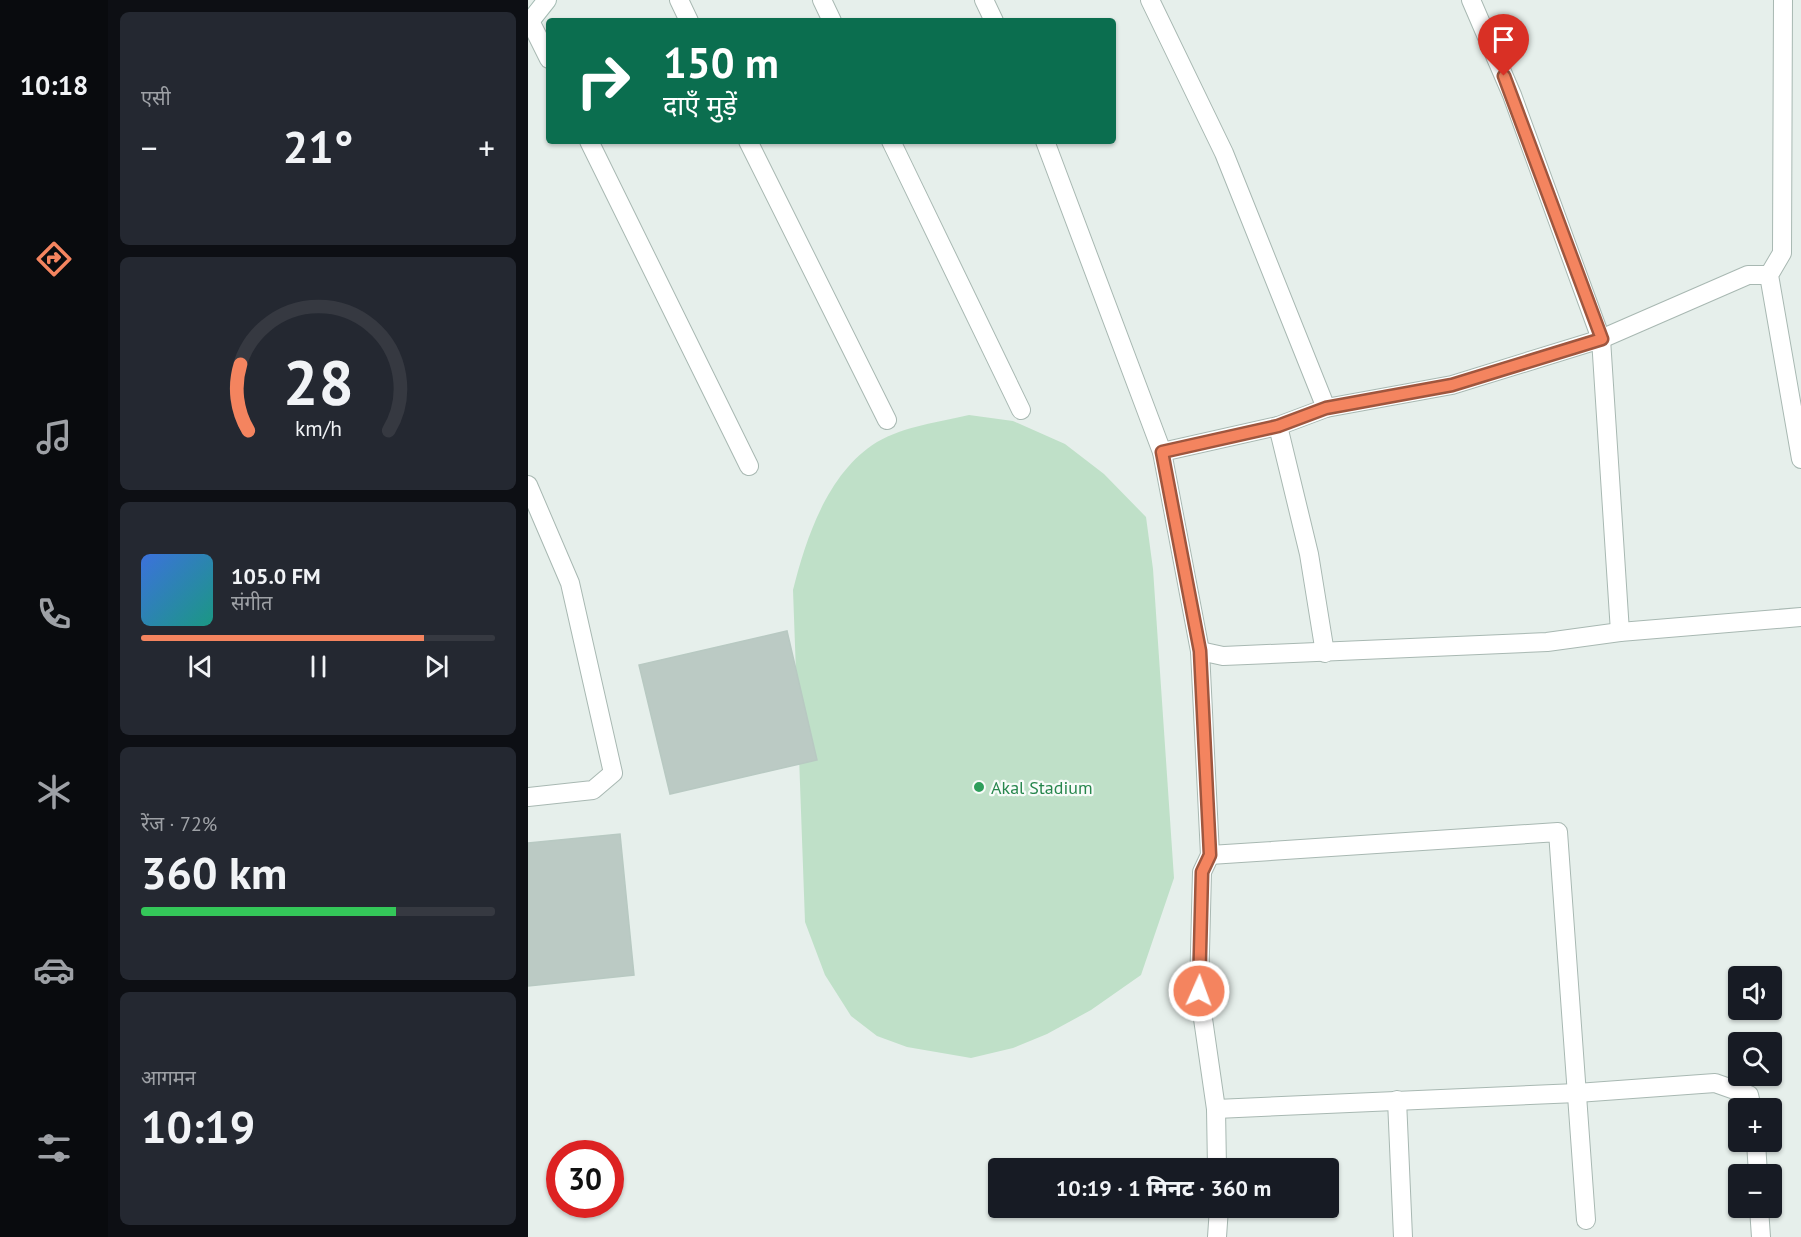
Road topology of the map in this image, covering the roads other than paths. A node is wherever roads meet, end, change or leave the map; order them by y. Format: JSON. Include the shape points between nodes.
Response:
{"nodes":[{"id":1,"x":547,"y":0,"type":"edge"},
{"id":2,"x":679,"y":0,"type":"edge"},
{"id":3,"x":822,"y":0,"type":"edge"},
{"id":4,"x":984,"y":0,"type":"edge"},
{"id":5,"x":1150,"y":0,"type":"edge"},
{"id":6,"x":1471,"y":0,"type":"edge"},
{"id":7,"x":1783,"y":0,"type":"edge"},
{"id":8,"x":688,"y":18,"type":"edge"},
{"id":9,"x":831,"y":18,"type":"edge"},
{"id":10,"x":992,"y":18,"type":"edge"},
{"id":11,"x":529,"y":22,"type":"edge"},
{"id":12,"x":546,"y":53,"type":"edge"},
{"id":13,"x":591,"y":144,"type":"edge"},
{"id":14,"x":749,"y":144,"type":"edge"},
{"id":15,"x":892,"y":144,"type":"edge"},
{"id":16,"x":1046,"y":144,"type":"edge"},
{"id":17,"x":1769,"y":275,"type":"junction"},
{"id":18,"x":1602,"y":339,"type":"junction"},
{"id":19,"x":1326,"y":408,"type":"junction"},
{"id":20,"x":1021,"y":410,"type":"dead end"},
{"id":21,"x":887,"y":420,"type":"dead end"},
{"id":22,"x":1278,"y":426,"type":"junction"},
{"id":23,"x":1162,"y":452,"type":"junction"},
{"id":24,"x":1801,"y":459,"type":"edge"},
{"id":25,"x":749,"y":466,"type":"dead end"},
{"id":26,"x":528,"y":485,"type":"edge"},
{"id":27,"x":1801,"y":616,"type":"edge"},
{"id":28,"x":1620,"y":632,"type":"junction"},
{"id":29,"x":1200,"y":651,"type":"junction"},
{"id":30,"x":1325,"y":653,"type":"junction"},
{"id":31,"x":528,"y":797,"type":"edge"},
{"id":32,"x":1210,"y":855,"type":"junction"},
{"id":33,"x":1577,"y":1093,"type":"junction"},
{"id":34,"x":1750,"y":1098,"type":"edge"},
{"id":35,"x":1397,"y":1100,"type":"junction"},
{"id":36,"x":1216,"y":1109,"type":"junction"},
{"id":37,"x":1217,"y":1158,"type":"edge"},
{"id":38,"x":1218,"y":1218,"type":"edge"},
{"id":39,"x":1760,"y":1218,"type":"edge"},
{"id":40,"x":1586,"y":1220,"type":"dead end"},
{"id":41,"x":1217,"y":1237,"type":"edge"},
{"id":42,"x":1403,"y":1237,"type":"edge"},
{"id":43,"x":1761,"y":1237,"type":"edge"}],
"edges":[{"from":1,"to":11,"type":"street"},
{"from":2,"to":8,"type":"street"},
{"from":3,"to":9,"type":"street"},
{"from":4,"to":10,"type":"street"},
{"from":5,"to":19,"type":"street","via":[[1224,153]]},
{"from":6,"to":18,"type":"street","via":[[1512,95]]},
{"from":7,"to":17,"type":"street","via":[[1782,253]]},
{"from":11,"to":12,"type":"street"},
{"from":13,"to":25,"type":"street"},
{"from":14,"to":21,"type":"street"},
{"from":15,"to":20,"type":"street"},
{"from":16,"to":23,"type":"street"},
{"from":17,"to":18,"type":"street","via":[[1748,275]]},
{"from":17,"to":24,"type":"street"},
{"from":18,"to":19,"type":"street","via":[[1452,385]]},
{"from":18,"to":28,"type":"street"},
{"from":19,"to":22,"type":"street"},
{"from":22,"to":23,"type":"street"},
{"from":22,"to":30,"type":"street","via":[[1309,554]]},
{"from":23,"to":29,"type":"street"},
{"from":26,"to":31,"type":"street","via":[[570,583],[613,773],[593,790]]},
{"from":27,"to":28,"type":"street"},
{"from":28,"to":30,"type":"street","via":[[1547,642]]},
{"from":29,"to":30,"type":"street","via":[[1223,656]]},
{"from":29,"to":32,"type":"street"},
{"from":32,"to":33,"type":"street","via":[[1558,832]]},
{"from":32,"to":36,"type":"street","via":[[1202,872],[1199,991]]},
{"from":33,"to":34,"type":"street","via":[[1715,1083]]},
{"from":33,"to":35,"type":"street"},
{"from":33,"to":40,"type":"street"},
{"from":35,"to":36,"type":"street"},
{"from":35,"to":42,"type":"street"},
{"from":36,"to":37,"type":"street"},
{"from":38,"to":41,"type":"street"},
{"from":39,"to":43,"type":"street"}]}
